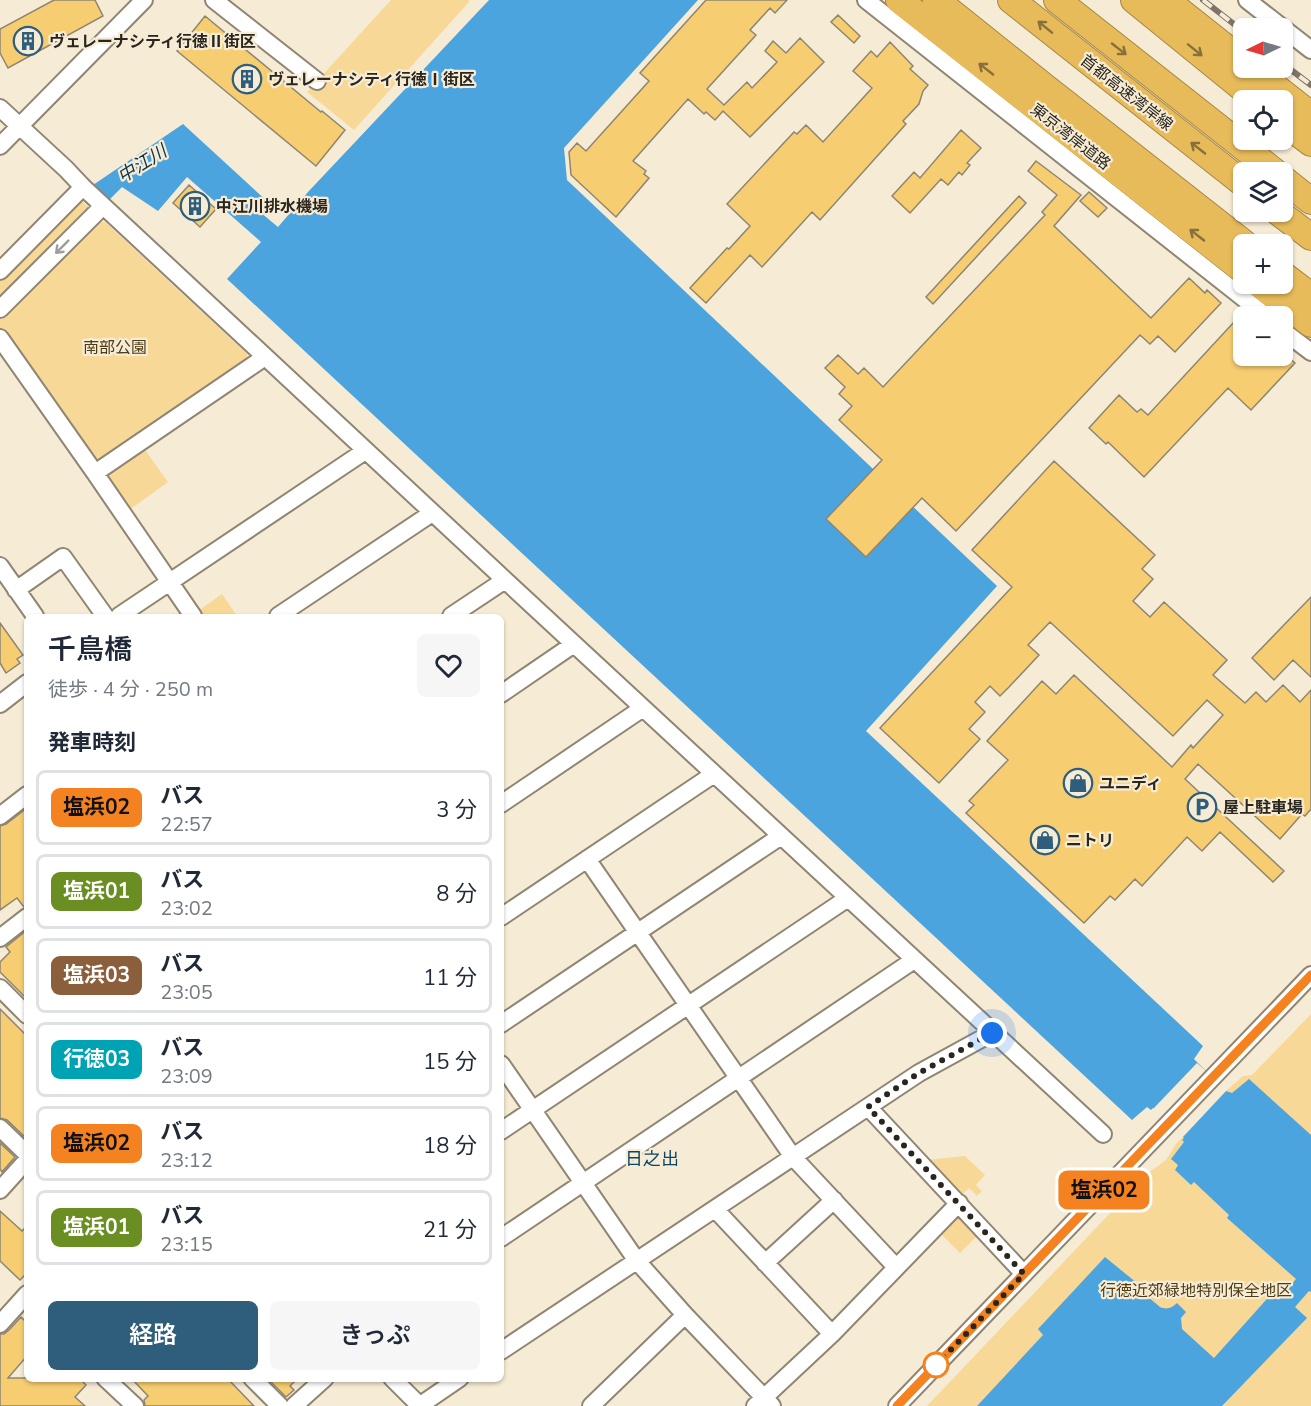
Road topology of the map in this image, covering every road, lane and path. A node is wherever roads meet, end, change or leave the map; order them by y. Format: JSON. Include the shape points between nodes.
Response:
{"nodes":[{"id":1,"x":144,"y":0,"type":"edge"},
{"id":2,"x":214,"y":0,"type":"edge"},
{"id":3,"x":866,"y":0,"type":"edge"},
{"id":4,"x":899,"y":0,"type":"edge"},
{"id":5,"x":936,"y":0,"type":"edge"},
{"id":6,"x":1011,"y":0,"type":"edge"},
{"id":7,"x":1057,"y":0,"type":"edge"},
{"id":8,"x":1134,"y":0,"type":"edge"},
{"id":9,"x":1166,"y":0,"type":"edge"},
{"id":10,"x":1247,"y":0,"type":"edge"},
{"id":11,"x":1311,"y":50,"type":"edge"},
{"id":12,"x":1233,"y":53,"type":"edge"},
{"id":13,"x":1259,"y":78,"type":"edge"},
{"id":14,"x":316,"y":81,"type":"dead end"},
{"id":15,"x":1245,"y":90,"type":"edge"},
{"id":16,"x":1039,"y":97,"type":"junction"},
{"id":17,"x":0,"y":108,"type":"edge"},
{"id":18,"x":20,"y":126,"type":"junction"},
{"id":19,"x":1099,"y":129,"type":"junction"},
{"id":20,"x":1303,"y":134,"type":"edge"},
{"id":21,"x":0,"y":146,"type":"edge"},
{"id":22,"x":1262,"y":162,"type":"edge"},
{"id":23,"x":1233,"y":175,"type":"edge"},
{"id":24,"x":83,"y":187,"type":"junction"},
{"id":25,"x":1293,"y":187,"type":"edge"},
{"id":26,"x":1311,"y":201,"type":"edge"},
{"id":27,"x":103,"y":206,"type":"junction"},
{"id":28,"x":1291,"y":222,"type":"edge"},
{"id":29,"x":1252,"y":234,"type":"edge"},
{"id":30,"x":1233,"y":235,"type":"edge"},
{"id":31,"x":1311,"y":237,"type":"edge"},
{"id":32,"x":1233,"y":262,"type":"edge"},
{"id":33,"x":0,"y":271,"type":"edge"},
{"id":34,"x":1299,"y":274,"type":"edge"},
{"id":35,"x":1272,"y":294,"type":"edge"},
{"id":36,"x":1311,"y":296,"type":"edge"},
{"id":37,"x":1253,"y":306,"type":"edge"},
{"id":38,"x":0,"y":309,"type":"edge"},
{"id":39,"x":1311,"y":324,"type":"edge"},
{"id":40,"x":0,"y":338,"type":"edge"},
{"id":41,"x":1293,"y":338,"type":"edge"},
{"id":42,"x":1311,"y":352,"type":"edge"},
{"id":43,"x":265,"y":357,"type":"junction"},
{"id":44,"x":365,"y":451,"type":"junction"},
{"id":45,"x":94,"y":472,"type":"junction"},
{"id":46,"x":432,"y":513,"type":"junction"},
{"id":47,"x":0,"y":566,"type":"edge"},
{"id":48,"x":505,"y":580,"type":"junction"},
{"id":49,"x":170,"y":582,"type":"junction"},
{"id":50,"x":16,"y":590,"type":"junction"},
{"id":51,"x":34,"y":614,"type":"edge"},
{"id":52,"x":104,"y":614,"type":"edge"},
{"id":53,"x":122,"y":614,"type":"edge"},
{"id":54,"x":192,"y":614,"type":"edge"},
{"id":55,"x":281,"y":614,"type":"edge"},
{"id":56,"x":454,"y":614,"type":"edge"},
{"id":57,"x":574,"y":645,"type":"junction"},
{"id":58,"x":24,"y":685,"type":"edge"},
{"id":59,"x":504,"y":692,"type":"edge"},
{"id":60,"x":0,"y":704,"type":"edge"},
{"id":61,"x":643,"y":708,"type":"junction"},
{"id":62,"x":714,"y":774,"type":"junction"},
{"id":63,"x":24,"y":797,"type":"edge"},
{"id":64,"x":504,"y":802,"type":"edge"},
{"id":65,"x":0,"y":816,"type":"edge"},
{"id":66,"x":781,"y":836,"type":"junction"},
{"id":67,"x":587,"y":859,"type":"junction"},
{"id":68,"x":848,"y":898,"type":"junction"},
{"id":69,"x":504,"y":915,"type":"edge"},
{"id":70,"x":24,"y":919,"type":"edge"},
{"id":71,"x":638,"y":932,"type":"junction"},
{"id":72,"x":0,"y":938,"type":"edge"},
{"id":73,"x":914,"y":960,"type":"junction"},
{"id":74,"x":1311,"y":975,"type":"edge"},
{"id":75,"x":0,"y":988,"type":"edge"},
{"id":76,"x":688,"y":1005,"type":"junction"},
{"id":77,"x":24,"y":1012,"type":"edge"},
{"id":78,"x":504,"y":1022,"type":"edge"},
{"id":79,"x":992,"y":1033,"type":"junction"},
{"id":80,"x":504,"y":1068,"type":"edge"},
{"id":81,"x":739,"y":1078,"type":"junction"},
{"id":82,"x":868,"y":1107,"type":"junction"},
{"id":83,"x":532,"y":1110,"type":"junction"},
{"id":84,"x":0,"y":1128,"type":"edge"},
{"id":85,"x":504,"y":1129,"type":"edge"},
{"id":86,"x":1103,"y":1134,"type":"dead end"},
{"id":87,"x":24,"y":1151,"type":"edge"},
{"id":88,"x":793,"y":1157,"type":"junction"},
{"id":89,"x":24,"y":1163,"type":"edge"},
{"id":90,"x":583,"y":1183,"type":"junction"},
{"id":91,"x":0,"y":1190,"type":"edge"},
{"id":92,"x":834,"y":1200,"type":"junction"},
{"id":93,"x":958,"y":1203,"type":"junction"},
{"id":94,"x":715,"y":1209,"type":"junction"},
{"id":95,"x":504,"y":1236,"type":"edge"},
{"id":96,"x":637,"y":1261,"type":"junction"},
{"id":97,"x":765,"y":1263,"type":"junction"},
{"id":98,"x":896,"y":1267,"type":"junction"},
{"id":99,"x":1024,"y":1274,"type":"junction"},
{"id":100,"x":24,"y":1301,"type":"edge"},
{"id":101,"x":686,"y":1315,"type":"junction"},
{"id":102,"x":0,"y":1324,"type":"edge"},
{"id":103,"x":832,"y":1334,"type":"junction"},
{"id":104,"x":504,"y":1349,"type":"edge"},
{"id":105,"x":109,"y":1382,"type":"edge"},
{"id":106,"x":256,"y":1382,"type":"edge"},
{"id":107,"x":321,"y":1382,"type":"edge"},
{"id":108,"x":396,"y":1382,"type":"edge"},
{"id":109,"x":454,"y":1382,"type":"edge"},
{"id":110,"x":764,"y":1403,"type":"edge"},
{"id":111,"x":135,"y":1406,"type":"edge"},
{"id":112,"x":280,"y":1406,"type":"edge"},
{"id":113,"x":294,"y":1406,"type":"edge"},
{"id":114,"x":419,"y":1406,"type":"edge"},
{"id":115,"x":591,"y":1406,"type":"edge"},
{"id":116,"x":897,"y":1406,"type":"edge"}],
"edges":[{"from":1,"to":18,"type":"street"},
{"from":2,"to":14,"type":"street"},
{"from":3,"to":37,"type":"street"},
{"from":16,"to":4,"type":"highway","name":"東京湾岸道路","one_way":true},
{"from":5,"to":16,"type":"highway","name":"東京湾岸道路"},
{"from":23,"to":6,"type":"highway","name":"首都高速湾岸線","one_way":true},
{"from":7,"to":22,"type":"highway","name":"首都高速湾岸線","one_way":true},
{"from":8,"to":15,"type":"highway","one_way":true},
{"from":9,"to":12,"type":"highway"},
{"from":10,"to":11,"type":"street"},
{"from":13,"to":20,"type":"highway"},
{"from":16,"to":19,"type":"highway","name":"東京湾岸道路"},
{"from":32,"to":16,"type":"highway","name":"東京湾岸道路","one_way":true},
{"from":17,"to":18,"type":"street"},
{"from":18,"to":21,"type":"street"},
{"from":18,"to":24,"type":"street"},
{"from":19,"to":29,"type":"highway"},
{"from":19,"to":30,"type":"highway","name":"東京湾岸道路"},
{"from":24,"to":27,"type":"street"},
{"from":24,"to":33,"type":"street"},
{"from":25,"to":26,"type":"highway"},
{"from":27,"to":38,"type":"street","one_way":true},
{"from":27,"to":43,"type":"street"},
{"from":28,"to":31,"type":"highway"},
{"from":34,"to":36,"type":"highway"},
{"from":35,"to":39,"type":"highway"},
{"from":40,"to":45,"type":"street"},
{"from":41,"to":42,"type":"street"},
{"from":43,"to":44,"type":"street"},
{"from":43,"to":45,"type":"street"},
{"from":44,"to":46,"type":"street"},
{"from":44,"to":49,"type":"street"},
{"from":45,"to":49,"type":"street"},
{"from":46,"to":48,"type":"street"},
{"from":46,"to":55,"type":"street"},
{"from":47,"to":50,"type":"street"},
{"from":48,"to":56,"type":"street"},
{"from":48,"to":57,"type":"street"},
{"from":49,"to":53,"type":"street"},
{"from":49,"to":54,"type":"street"},
{"from":50,"to":51,"type":"street"},
{"from":50,"to":52,"type":"street","via":[[63,557]]},
{"from":57,"to":59,"type":"street"},
{"from":57,"to":61,"type":"street"},
{"from":58,"to":60,"type":"street"},
{"from":61,"to":62,"type":"street"},
{"from":61,"to":64,"type":"street"},
{"from":62,"to":66,"type":"street"},
{"from":62,"to":67,"type":"street"},
{"from":63,"to":65,"type":"street"},
{"from":66,"to":68,"type":"street"},
{"from":66,"to":71,"type":"street"},
{"from":67,"to":69,"type":"street"},
{"from":67,"to":71,"type":"street"},
{"from":68,"to":73,"type":"street"},
{"from":68,"to":76,"type":"street"},
{"from":70,"to":72,"type":"street"},
{"from":71,"to":76,"type":"street"},
{"from":71,"to":78,"type":"street"},
{"from":73,"to":79,"type":"street"},
{"from":73,"to":81,"type":"street"},
{"from":74,"to":99,"type":"street"},
{"from":75,"to":77,"type":"street"},
{"from":76,"to":81,"type":"street"},
{"from":76,"to":83,"type":"street"},
{"from":79,"to":82,"type":"street","via":[[919,1073]]},
{"from":79,"to":86,"type":"street"},
{"from":80,"to":83,"type":"street"},
{"from":81,"to":88,"type":"street"},
{"from":81,"to":90,"type":"street"},
{"from":82,"to":88,"type":"street"},
{"from":82,"to":93,"type":"street"},
{"from":83,"to":85,"type":"street"},
{"from":83,"to":90,"type":"street"},
{"from":84,"to":87,"type":"street"},
{"from":88,"to":92,"type":"street"},
{"from":88,"to":94,"type":"street"},
{"from":89,"to":91,"type":"street"},
{"from":90,"to":95,"type":"street"},
{"from":90,"to":96,"type":"street"},
{"from":92,"to":97,"type":"street"},
{"from":92,"to":98,"type":"street"},
{"from":93,"to":98,"type":"street"},
{"from":93,"to":99,"type":"street"},
{"from":94,"to":96,"type":"street"},
{"from":94,"to":97,"type":"street"},
{"from":96,"to":101,"type":"street"},
{"from":96,"to":104,"type":"street"},
{"from":97,"to":103,"type":"street"},
{"from":98,"to":103,"type":"street"},
{"from":99,"to":116,"type":"street"},
{"from":100,"to":102,"type":"street"},
{"from":101,"to":110,"type":"street"},
{"from":101,"to":115,"type":"street"},
{"from":103,"to":110,"type":"street"},
{"from":105,"to":111,"type":"street"},
{"from":106,"to":112,"type":"street"},
{"from":107,"to":113,"type":"street"},
{"from":108,"to":114,"type":"street"},
{"from":109,"to":114,"type":"street"}]}
